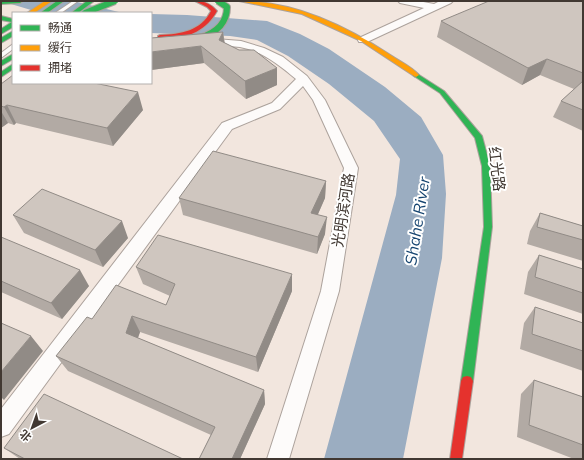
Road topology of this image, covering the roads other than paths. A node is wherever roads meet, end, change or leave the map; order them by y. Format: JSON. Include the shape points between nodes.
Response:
{"nodes":[{"id":1,"x":20,"y":1,"type":"edge"},
{"id":2,"x":49,"y":1,"type":"edge"},
{"id":3,"x":61,"y":1,"type":"edge"},
{"id":4,"x":76,"y":1,"type":"edge"},
{"id":5,"x":91,"y":1,"type":"edge"},
{"id":6,"x":103,"y":1,"type":"edge"},
{"id":7,"x":115,"y":1,"type":"edge"},
{"id":8,"x":198,"y":1,"type":"edge"},
{"id":9,"x":218,"y":1,"type":"edge"},
{"id":10,"x":242,"y":1,"type":"edge"},
{"id":11,"x":403,"y":1,"type":"edge"},
{"id":12,"x":448,"y":1,"type":"edge"},
{"id":13,"x":1,"y":2,"type":"edge"},
{"id":14,"x":434,"y":7,"type":"junction"},
{"id":15,"x":1,"y":10,"type":"edge"},
{"id":16,"x":12,"y":12,"type":"edge"},
{"id":17,"x":32,"y":12,"type":"edge"},
{"id":18,"x":44,"y":12,"type":"edge"},
{"id":19,"x":60,"y":12,"type":"edge"},
{"id":20,"x":75,"y":12,"type":"edge"},
{"id":21,"x":87,"y":12,"type":"edge"},
{"id":22,"x":88,"y":12,"type":"edge"},
{"id":23,"x":1,"y":18,"type":"edge"},
{"id":24,"x":12,"y":21,"type":"edge"},
{"id":25,"x":12,"y":25,"type":"edge"},
{"id":26,"x":1,"y":32,"type":"edge"},
{"id":27,"x":12,"y":34,"type":"edge"},
{"id":28,"x":152,"y":36,"type":"edge"},
{"id":29,"x":363,"y":40,"type":"junction"},
{"id":30,"x":1,"y":41,"type":"edge"},
{"id":31,"x":152,"y":43,"type":"edge"},
{"id":32,"x":152,"y":43,"type":"edge"},
{"id":33,"x":12,"y":45,"type":"edge"},
{"id":34,"x":12,"y":46,"type":"edge"},
{"id":35,"x":1,"y":50,"type":"edge"},
{"id":36,"x":1,"y":56,"type":"edge"},
{"id":37,"x":12,"y":57,"type":"edge"},
{"id":38,"x":1,"y":64,"type":"edge"},
{"id":39,"x":12,"y":67,"type":"edge"},
{"id":40,"x":1,"y":75,"type":"edge"},
{"id":41,"x":303,"y":79,"type":"junction"},
{"id":42,"x":1,"y":426,"type":"edge"},
{"id":43,"x":278,"y":459,"type":"edge"},
{"id":44,"x":456,"y":459,"type":"edge"}],
"edges":[{"from":1,"to":13,"type":"main road"},
{"from":2,"to":17,"type":"main road"},
{"from":3,"to":18,"type":"main road"},
{"from":4,"to":19,"type":"lane"},
{"from":5,"to":20,"type":"main road"},
{"from":6,"to":21,"type":"main road","bridge":true},
{"from":7,"to":22,"type":"main road","bridge":true},
{"from":8,"to":28,"type":"main road","via":[[214,11],[213,19],[206,25],[180,35]]},
{"from":9,"to":31,"type":"main road","bridge":true,"via":[[227,7],[228,15],[217,30],[184,42]]},
{"from":10,"to":29,"type":"main road","name":"红光路","via":[[304,13]]},
{"from":11,"to":14,"type":"street"},
{"from":12,"to":14,"type":"street"},
{"from":14,"to":29,"type":"street"},
{"from":15,"to":16,"type":"main road"},
{"from":23,"to":24,"type":"main road"},
{"from":25,"to":26,"type":"main road"},
{"from":27,"to":30,"type":"main road"},
{"from":29,"to":44,"type":"main road","name":"红光路","via":[[442,92],[479,138],[486,166],[488,227]]},
{"from":32,"to":41,"type":"street","name":"光明滨河路","via":[[208,41],[241,44],[279,59]]},
{"from":33,"to":35,"type":"lane"},
{"from":34,"to":36,"type":"lane"},
{"from":37,"to":38,"type":"main road"},
{"from":39,"to":40,"type":"main road"},
{"from":41,"to":42,"type":"street","via":[[276,106],[227,126]]},
{"from":41,"to":43,"type":"street","name":"光明滨河路","via":[[319,100],[351,168],[330,291]]}]}
